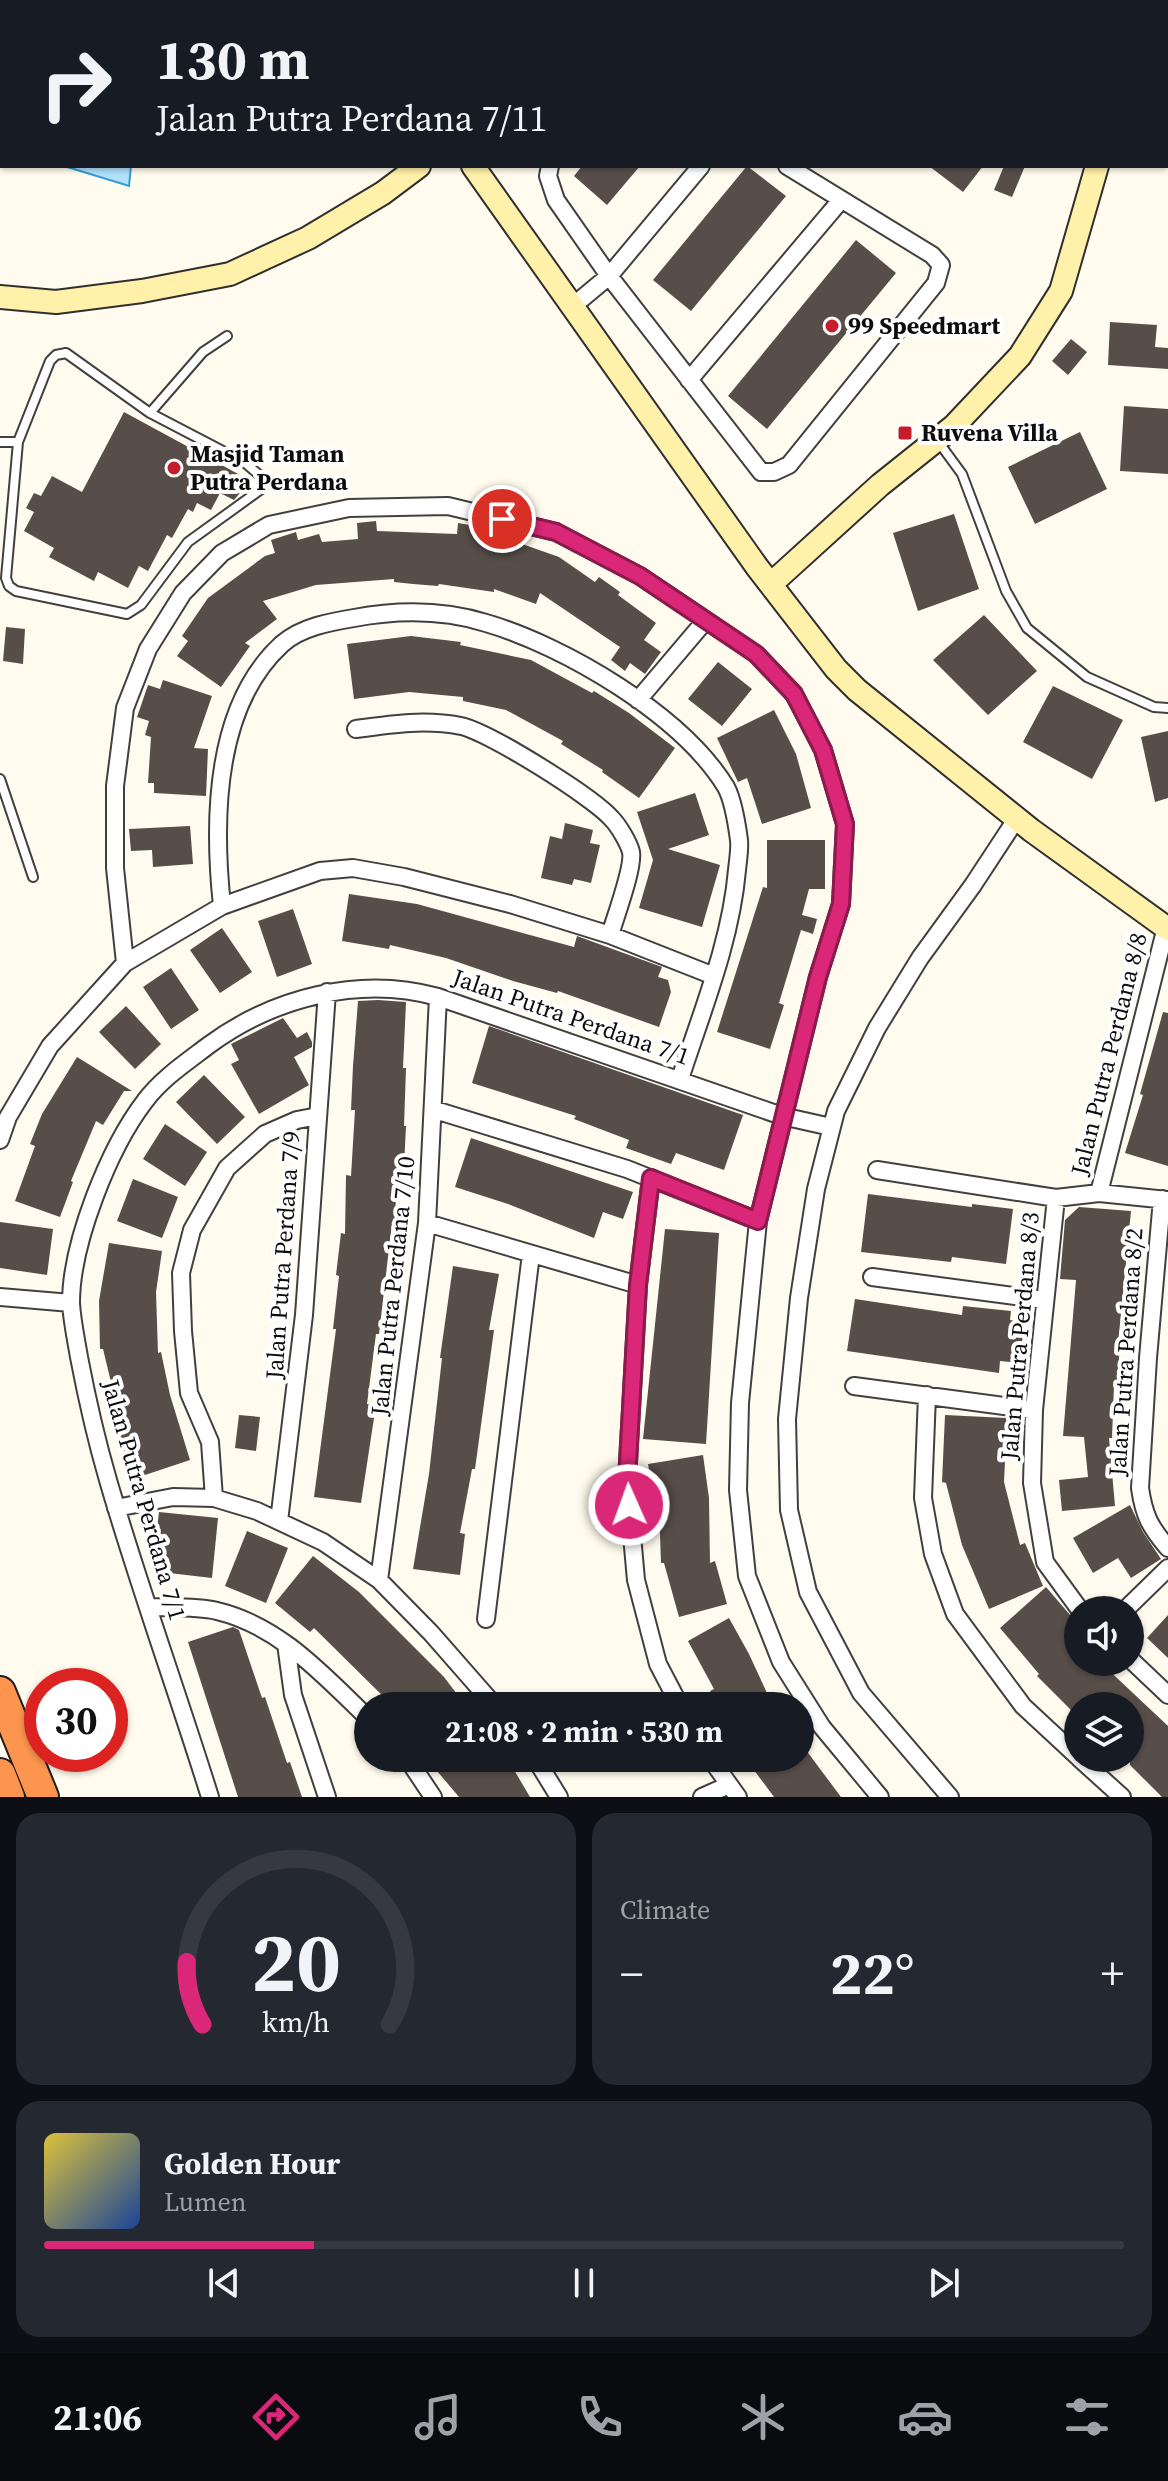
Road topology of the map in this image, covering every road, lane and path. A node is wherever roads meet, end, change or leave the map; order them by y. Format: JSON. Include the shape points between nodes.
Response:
{"nodes":[{"id":1,"x":416,"y":168,"type":"edge"},
{"id":2,"x":474,"y":168,"type":"edge"},
{"id":3,"x":550,"y":168,"type":"edge"},
{"id":4,"x":699,"y":168,"type":"edge"},
{"id":5,"x":790,"y":168,"type":"edge"},
{"id":6,"x":1096,"y":168,"type":"edge"},
{"id":7,"x":841,"y":200,"type":"junction"},
{"id":8,"x":609,"y":276,"type":"junction"},
{"id":9,"x":0,"y":297,"type":"edge"},
{"id":10,"x":573,"y":306,"type":"junction"},
{"id":11,"x":227,"y":336,"type":"dead end"},
{"id":12,"x":689,"y":380,"type":"junction"},
{"id":13,"x":150,"y":413,"type":"junction"},
{"id":14,"x":937,"y":440,"type":"junction"},
{"id":15,"x":0,"y":442,"type":"edge"},
{"id":16,"x":18,"y":442,"type":"junction"},
{"id":17,"x":771,"y":584,"type":"junction"},
{"id":18,"x":705,"y":621,"type":"junction"},
{"id":19,"x":638,"y":700,"type":"junction"},
{"id":20,"x":1168,"y":708,"type":"edge"},
{"id":21,"x":356,"y":729,"type":"dead end"},
{"id":22,"x":0,"y":779,"type":"edge"},
{"id":23,"x":1017,"y":818,"type":"junction"},
{"id":24,"x":33,"y":877,"type":"dead end"},
{"id":25,"x":222,"y":906,"type":"junction"},
{"id":26,"x":1167,"y":928,"type":"edge"},
{"id":27,"x":610,"y":935,"type":"junction"},
{"id":28,"x":125,"y":963,"type":"junction"},
{"id":29,"x":714,"y":976,"type":"junction"},
{"id":30,"x":327,"y":992,"type":"junction"},
{"id":31,"x":438,"y":997,"type":"junction"},
{"id":32,"x":680,"y":1079,"type":"junction"},
{"id":33,"x":435,"y":1110,"type":"junction"},
{"id":34,"x":318,"y":1116,"type":"junction"},
{"id":35,"x":782,"y":1116,"type":"junction"},
{"id":36,"x":831,"y":1127,"type":"junction"},
{"id":37,"x":0,"y":1140,"type":"edge"},
{"id":38,"x":877,"y":1170,"type":"dead end"},
{"id":39,"x":651,"y":1178,"type":"junction"},
{"id":40,"x":1099,"y":1193,"type":"junction"},
{"id":41,"x":1056,"y":1198,"type":"junction"},
{"id":42,"x":1165,"y":1199,"type":"edge"},
{"id":43,"x":758,"y":1221,"type":"junction"},
{"id":44,"x":427,"y":1223,"type":"junction"},
{"id":45,"x":531,"y":1254,"type":"junction"},
{"id":46,"x":872,"y":1277,"type":"dead end"},
{"id":47,"x":638,"y":1285,"type":"junction"},
{"id":48,"x":0,"y":1297,"type":"edge"},
{"id":49,"x":1044,"y":1300,"type":"junction"},
{"id":50,"x":71,"y":1303,"type":"junction"},
{"id":51,"x":854,"y":1386,"type":"dead end"},
{"id":52,"x":927,"y":1395,"type":"junction"},
{"id":53,"x":1034,"y":1410,"type":"junction"},
{"id":54,"x":214,"y":1498,"type":"junction"},
{"id":55,"x":116,"y":1508,"type":"junction"},
{"id":56,"x":279,"y":1521,"type":"junction"},
{"id":57,"x":1168,"y":1548,"type":"edge"},
{"id":58,"x":1168,"y":1568,"type":"edge"},
{"id":59,"x":379,"y":1580,"type":"junction"},
{"id":60,"x":1070,"y":1596,"type":"edge"},
{"id":61,"x":1139,"y":1596,"type":"edge"},
{"id":62,"x":148,"y":1607,"type":"junction"},
{"id":63,"x":486,"y":1619,"type":"dead end"},
{"id":64,"x":286,"y":1644,"type":"junction"},
{"id":65,"x":1144,"y":1672,"type":"edge"},
{"id":66,"x":0,"y":1692,"type":"edge"},
{"id":67,"x":483,"y":1692,"type":"edge"},
{"id":68,"x":673,"y":1692,"type":"edge"},
{"id":69,"x":1168,"y":1695,"type":"edge"},
{"id":70,"x":354,"y":1705,"type":"edge"},
{"id":71,"x":1064,"y":1745,"type":"edge"},
{"id":72,"x":416,"y":1772,"type":"edge"},
{"id":73,"x":544,"y":1772,"type":"edge"},
{"id":74,"x":720,"y":1772,"type":"edge"},
{"id":75,"x":1094,"y":1772,"type":"edge"},
{"id":76,"x":0,"y":1774,"type":"edge"},
{"id":77,"x":734,"y":1791,"type":"edge"},
{"id":78,"x":9,"y":1797,"type":"edge"},
{"id":79,"x":43,"y":1797,"type":"edge"},
{"id":80,"x":210,"y":1797,"type":"edge"},
{"id":81,"x":327,"y":1797,"type":"edge"},
{"id":82,"x":433,"y":1797,"type":"edge"},
{"id":83,"x":559,"y":1797,"type":"edge"},
{"id":84,"x":702,"y":1797,"type":"edge"},
{"id":85,"x":880,"y":1797,"type":"edge"},
{"id":86,"x":950,"y":1797,"type":"edge"},
{"id":87,"x":1122,"y":1797,"type":"edge"}],
"edges":[{"from":1,"to":9,"type":"street","via":[[308,238],[230,274],[56,302]]},
{"from":2,"to":10,"type":"street"},
{"from":3,"to":8,"type":"street","via":[[556,200]]},
{"from":4,"to":8,"type":"street"},
{"from":5,"to":7,"type":"street"},
{"from":6,"to":14,"type":"street","via":[[1061,291],[1020,356]]},
{"from":7,"to":12,"type":"street"},
{"from":7,"to":12,"type":"street","via":[[941,265],[936,283],[789,465],[761,472]]},
{"from":8,"to":10,"type":"street"},
{"from":8,"to":12,"type":"street"},
{"from":10,"to":17,"type":"street"},
{"from":11,"to":13,"type":"lane","via":[[203,352]]},
{"from":13,"to":16,"type":"lane","via":[[66,353],[56,355]]},
{"from":13,"to":16,"type":"lane","via":[[244,462],[267,485],[188,542],[141,605],[127,614],[9,586]]},
{"from":14,"to":17,"type":"street"},
{"from":14,"to":20,"type":"lane","via":[[962,474],[1006,591],[1027,628],[1087,677],[1154,707]]},
{"from":15,"to":16,"type":"lane"},
{"from":17,"to":23,"type":"street","via":[[857,690]]},
{"from":18,"to":19,"type":"street"},
{"from":18,"to":28,"type":"street","via":[[640,576],[556,532],[448,506],[349,508],[269,525],[222,553],[183,593],[148,649],[125,708],[115,786],[115,868]]},
{"from":18,"to":35,"type":"street","via":[[756,654],[794,694],[823,750],[845,824],[841,904]]},
{"from":19,"to":25,"type":"street","via":[[565,655],[486,623],[437,613],[375,614],[320,623],[283,643],[252,680],[236,715],[220,804]]},
{"from":19,"to":29,"type":"street","via":[[691,745],[727,789],[739,842],[735,894]]},
{"from":21,"to":27,"type":"street","via":[[417,721],[463,726],[496,740],[613,820],[631,852]]},
{"from":22,"to":24,"type":"lane"},
{"from":23,"to":26,"type":"street"},
{"from":23,"to":36,"type":"street","via":[[877,1028]]},
{"from":25,"to":27,"type":"street","via":[[320,871],[353,868],[495,900]]},
{"from":25,"to":28,"type":"street"},
{"from":26,"to":40,"type":"street","name":"Jalan Putra Perdana 8/8"},
{"from":27,"to":29,"type":"street"},
{"from":28,"to":37,"type":"street","via":[[50,1046]]},
{"from":29,"to":32,"type":"street"},
{"from":30,"to":31,"type":"street","name":"Jalan Putra Perdana 7/1","via":[[388,988]]},
{"from":30,"to":34,"type":"street","name":"Jalan Putra Perdana 7/9"},
{"from":30,"to":50,"type":"street","name":"Jalan Putra Perdana 7/1","via":[[234,1027],[146,1099],[111,1156],[87,1220]]},
{"from":31,"to":32,"type":"street","name":"Jalan Putra Perdana 7/1"},
{"from":31,"to":33,"type":"street","name":"Jalan Putra Perdana 7/10"},
{"from":32,"to":35,"type":"street","name":"Jalan Putra Perdana 7/1"},
{"from":33,"to":39,"type":"street"},
{"from":33,"to":44,"type":"street","name":"Jalan Putra Perdana 7/10"},
{"from":34,"to":54,"type":"street","via":[[265,1134],[227,1168],[192,1230],[181,1273],[183,1331],[189,1393],[210,1442]]},
{"from":34,"to":56,"type":"street","name":"Jalan Putra Perdana 7/9","via":[[304,1315]]},
{"from":35,"to":36,"type":"street","name":"Jalan Putra Perdana 7/1"},
{"from":35,"to":43,"type":"street"},
{"from":36,"to":86,"type":"street","via":[[799,1298],[787,1419],[789,1510],[808,1592],[861,1693]]},
{"from":38,"to":41,"type":"street"},
{"from":39,"to":43,"type":"street"},
{"from":39,"to":47,"type":"street"},
{"from":40,"to":41,"type":"street"},
{"from":40,"to":42,"type":"street"},
{"from":41,"to":49,"type":"street","name":"Jalan Putra Perdana 8/3"},
{"from":42,"to":57,"type":"street","name":"Jalan Putra Perdana 8/2","via":[[1140,1488],[1149,1526]]},
{"from":43,"to":85,"type":"street","via":[[740,1403],[738,1490],[747,1576],[781,1662],[822,1727]]},
{"from":44,"to":45,"type":"street"},
{"from":44,"to":59,"type":"street","name":"Jalan Putra Perdana 7/10"},
{"from":45,"to":47,"type":"street"},
{"from":45,"to":63,"type":"street"},
{"from":46,"to":49,"type":"street"},
{"from":47,"to":68,"type":"street","via":[[627,1480],[636,1580],[658,1664]]},
{"from":48,"to":50,"type":"street"},
{"from":49,"to":53,"type":"street","name":"Jalan Putra Perdana 8/3"},
{"from":50,"to":55,"type":"street","name":"Jalan Putra Perdana 7/1","via":[[90,1418]]},
{"from":51,"to":52,"type":"street"},
{"from":52,"to":53,"type":"street"},
{"from":52,"to":71,"type":"street","via":[[923,1498],[933,1554],[955,1614],[1023,1706]]},
{"from":53,"to":60,"type":"street","name":"Jalan Putra Perdana 8/3","via":[[1032,1483],[1045,1562]]},
{"from":54,"to":55,"type":"street","via":[[173,1497]]},
{"from":54,"to":56,"type":"street"},
{"from":55,"to":62,"type":"street","name":"Jalan Putra Perdana 7/1"},
{"from":56,"to":59,"type":"street","via":[[323,1542]]},
{"from":58,"to":61,"type":"street"},
{"from":59,"to":67,"type":"street"},
{"from":62,"to":64,"type":"street","via":[[215,1611],[260,1625]]},
{"from":62,"to":80,"type":"street","name":"Jalan Putra Perdana 7/1"},
{"from":64,"to":70,"type":"street"},
{"from":64,"to":81,"type":"street","via":[[293,1695]]},
{"from":65,"to":69,"type":"street"},
{"from":66,"to":79,"type":"highway"},
{"from":72,"to":82,"type":"street"},
{"from":73,"to":83,"type":"street"},
{"from":74,"to":77,"type":"street"},
{"from":75,"to":87,"type":"street"},
{"from":76,"to":78,"type":"highway"},
{"from":77,"to":84,"type":"street"}]}
